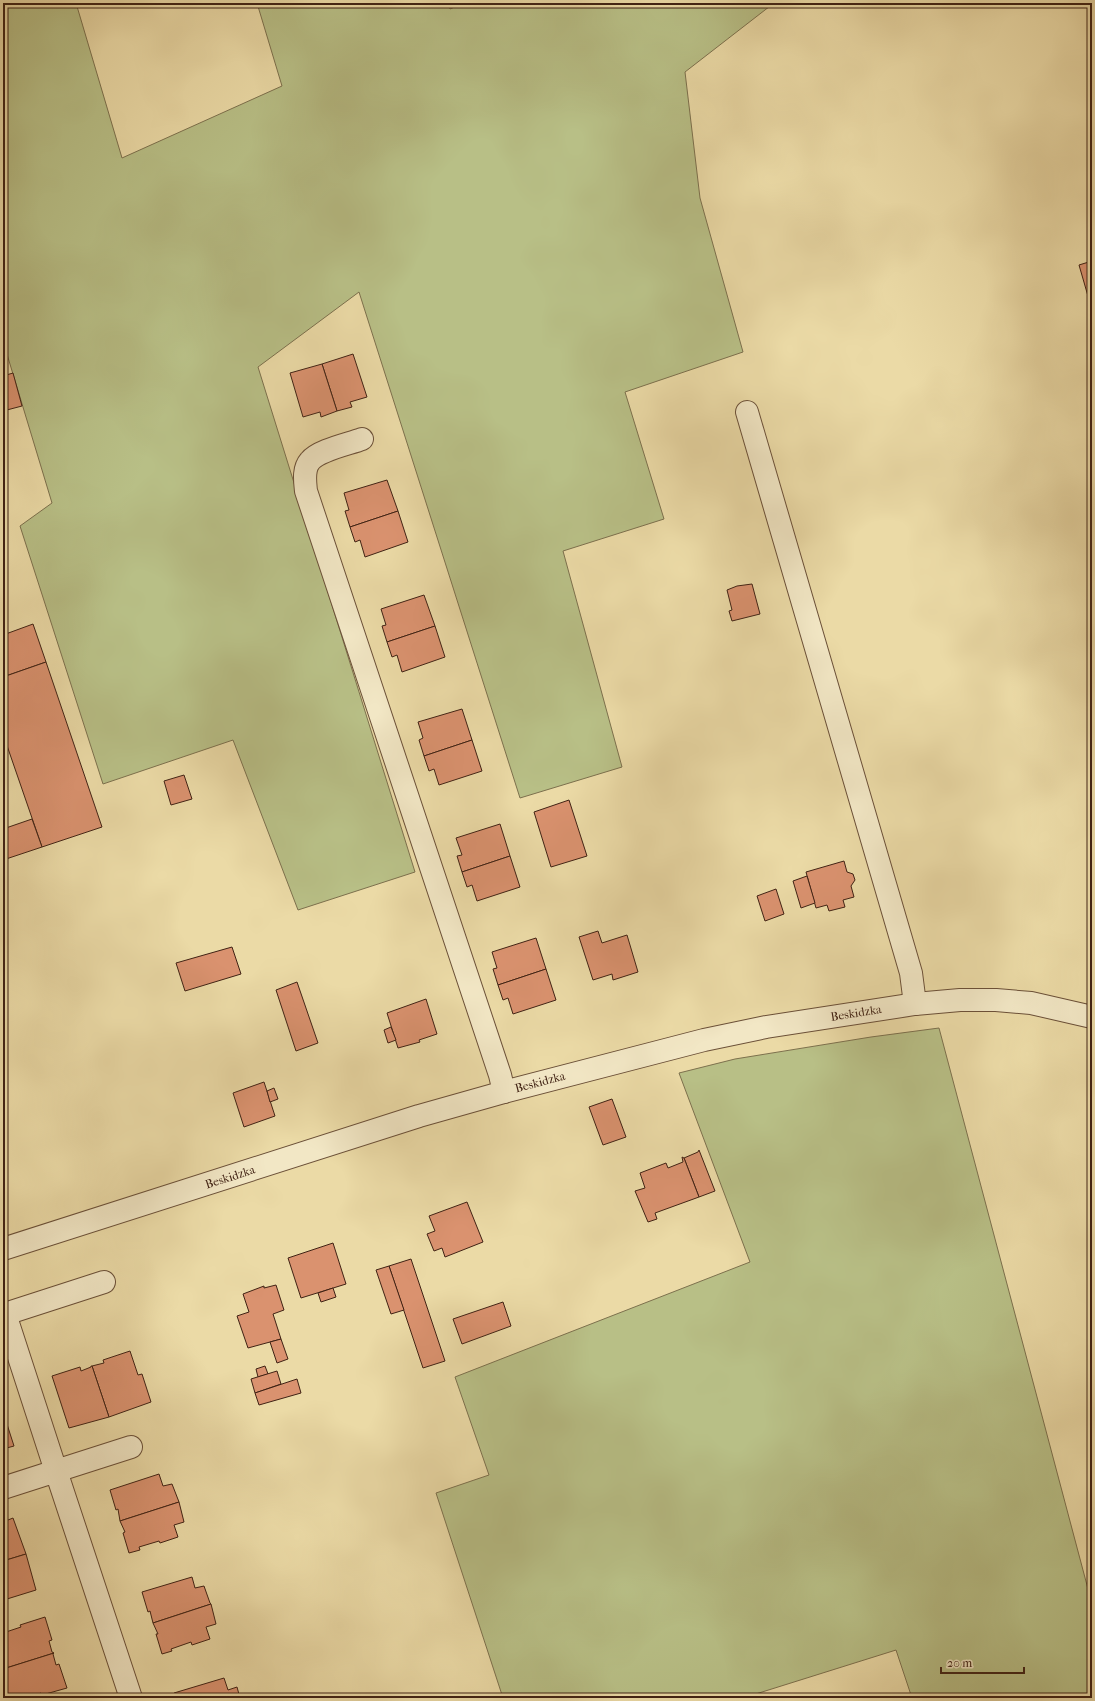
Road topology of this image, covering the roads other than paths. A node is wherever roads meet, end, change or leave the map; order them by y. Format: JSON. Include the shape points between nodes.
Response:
{"nodes":[{"id":1,"x":747,"y":412,"type":"dead end"},
{"id":2,"x":362,"y":439,"type":"dead end"},
{"id":3,"x":916,"y":1004,"type":"junction"},
{"id":4,"x":1092,"y":1017,"type":"edge"},
{"id":5,"x":504,"y":1092,"type":"junction"},
{"id":6,"x":3,"y":1249,"type":"edge"},
{"id":7,"x":104,"y":1282,"type":"dead end"},
{"id":8,"x":4,"y":1314,"type":"edge"},
{"id":9,"x":131,"y":1447,"type":"dead end"},
{"id":10,"x":56,"y":1471,"type":"junction"},
{"id":11,"x":3,"y":1488,"type":"edge"},
{"id":12,"x":131,"y":1698,"type":"edge"}],
"edges":[{"from":1,"to":3,"type":"street","via":[[911,973]]},
{"from":2,"to":5,"type":"street","via":[[310,461],[304,476],[306,491]]},
{"from":3,"to":4,"type":"street","name":"Beskidzka","via":[[996,1000],[1031,1004]]},
{"from":3,"to":5,"type":"street","name":"Beskidzka","via":[[766,1027],[704,1040]]},
{"from":5,"to":6,"type":"street","name":"Beskidzka","via":[[412,1118]]},
{"from":7,"to":8,"type":"street"},
{"from":8,"to":10,"type":"street"},
{"from":9,"to":10,"type":"street"},
{"from":10,"to":11,"type":"street"},
{"from":10,"to":12,"type":"street"}]}
